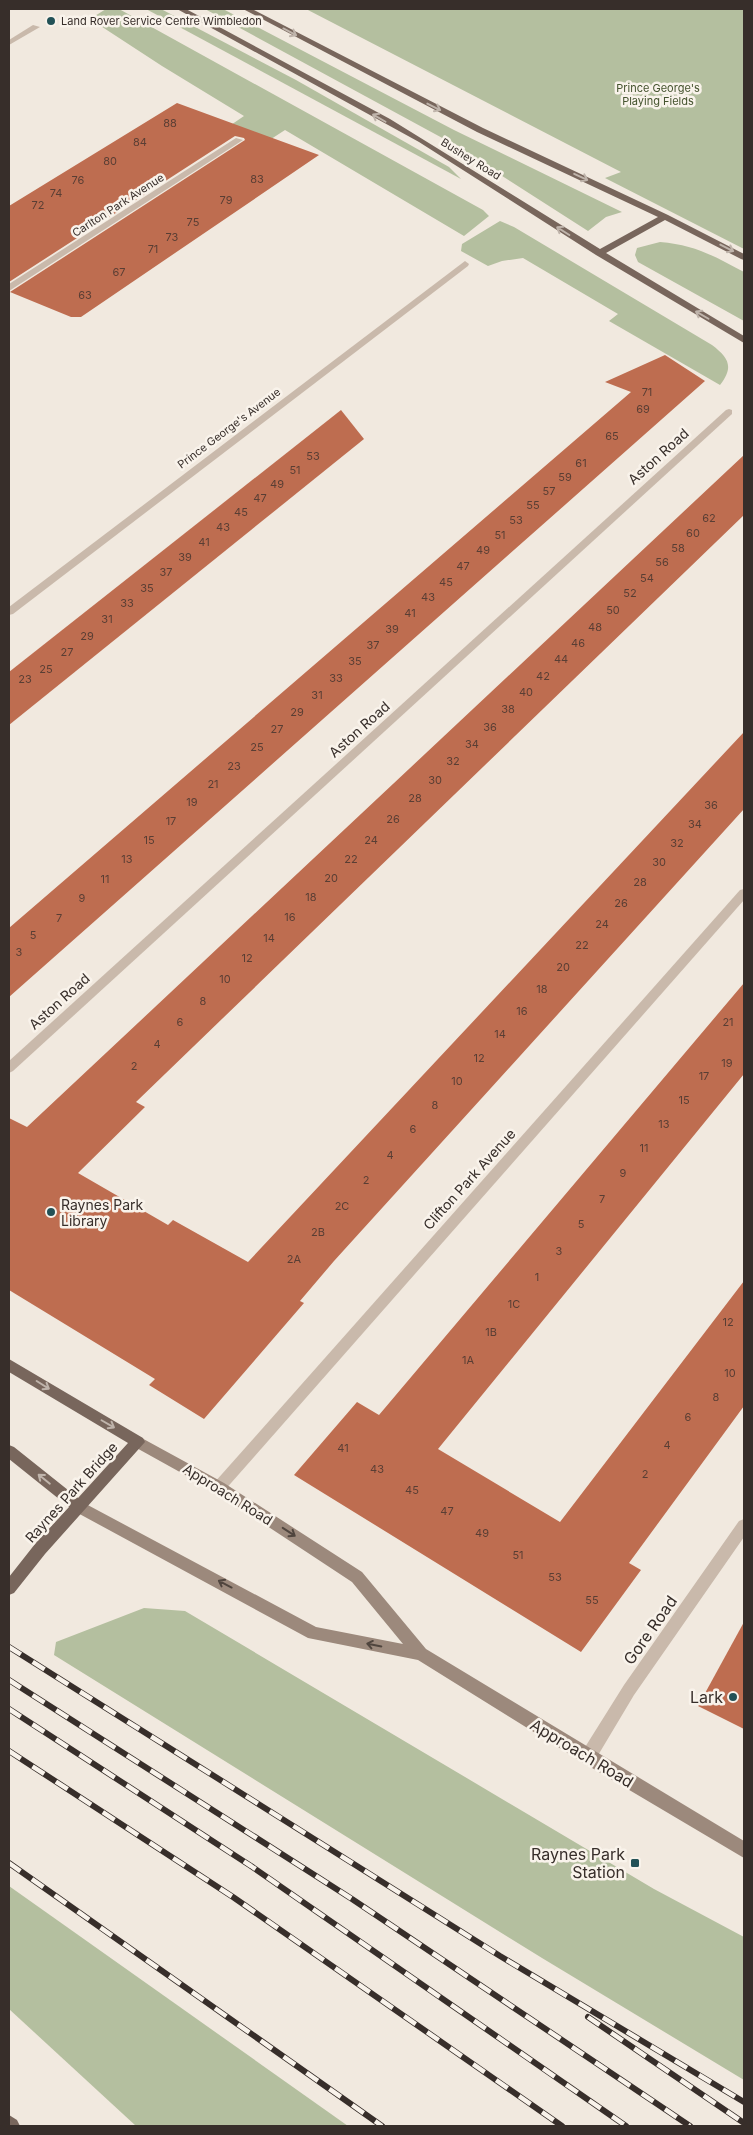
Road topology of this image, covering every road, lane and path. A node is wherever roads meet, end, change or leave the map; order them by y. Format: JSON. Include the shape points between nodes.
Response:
{"nodes":[{"id":1,"x":180,"y":9,"type":"edge"},
{"id":2,"x":247,"y":9,"type":"edge"},
{"id":3,"x":36,"y":27,"type":"dead end"},
{"id":4,"x":9,"y":43,"type":"edge"},
{"id":5,"x":239,"y":140,"type":"dead end"},
{"id":6,"x":665,"y":217,"type":"junction"},
{"id":7,"x":599,"y":253,"type":"junction"},
{"id":8,"x":744,"y":257,"type":"edge"},
{"id":9,"x":465,"y":264,"type":"dead end"},
{"id":10,"x":9,"y":288,"type":"edge"},
{"id":11,"x":744,"y":340,"type":"edge"},
{"id":12,"x":729,"y":412,"type":"dead end"},
{"id":13,"x":9,"y":612,"type":"edge"},
{"id":14,"x":744,"y":893,"type":"edge"},
{"id":15,"x":9,"y":1068,"type":"edge"},
{"id":16,"x":9,"y":1365,"type":"edge"},
{"id":17,"x":138,"y":1442,"type":"junction"},
{"id":18,"x":9,"y":1451,"type":"edge"},
{"id":19,"x":219,"y":1487,"type":"junction"},
{"id":20,"x":79,"y":1507,"type":"junction"},
{"id":21,"x":744,"y":1525,"type":"edge"},
{"id":22,"x":9,"y":1588,"type":"edge"},
{"id":23,"x":422,"y":1654,"type":"junction"},
{"id":24,"x":588,"y":1757,"type":"junction"},
{"id":25,"x":744,"y":1850,"type":"edge"}],
"edges":[{"from":7,"to":1,"type":"main road","name":"Bushey Road","one_way":true,"via":[[446,156]]},
{"from":2,"to":6,"type":"main road","name":"Bushey Road","one_way":true,"via":[[480,130]]},
{"from":3,"to":4,"type":"street"},
{"from":5,"to":10,"type":"street","name":"Carlton Park Avenue"},
{"from":6,"to":7,"type":"main road"},
{"from":6,"to":8,"type":"main road","name":"Bushey Road","one_way":true},
{"from":11,"to":7,"type":"main road","name":"Bushey Road","one_way":true},
{"from":9,"to":13,"type":"street","name":"Prince George's Avenue"},
{"from":12,"to":15,"type":"street","name":"Aston Road"},
{"from":14,"to":19,"type":"street","name":"Clifton Park Avenue"},
{"from":16,"to":17,"type":"main road","name":"Approach Road","one_way":true},
{"from":17,"to":19,"type":"main road","name":"Approach Road"},
{"from":17,"to":20,"type":"main road","name":"Raynes Park Bridge"},
{"from":20,"to":18,"type":"main road","name":"Approach Road","one_way":true},
{"from":19,"to":23,"type":"main road","name":"Approach Road","one_way":true,"via":[[357,1577]]},
{"from":20,"to":22,"type":"main road","name":"Raynes Park Bridge"},
{"from":23,"to":20,"type":"main road","name":"Approach Road","one_way":true,"via":[[313,1633]]},
{"from":21,"to":24,"type":"street","name":"Gore Road","via":[[630,1690]]},
{"from":23,"to":24,"type":"main road","name":"Approach Road"},
{"from":24,"to":25,"type":"main road","name":"Approach Road"}]}
